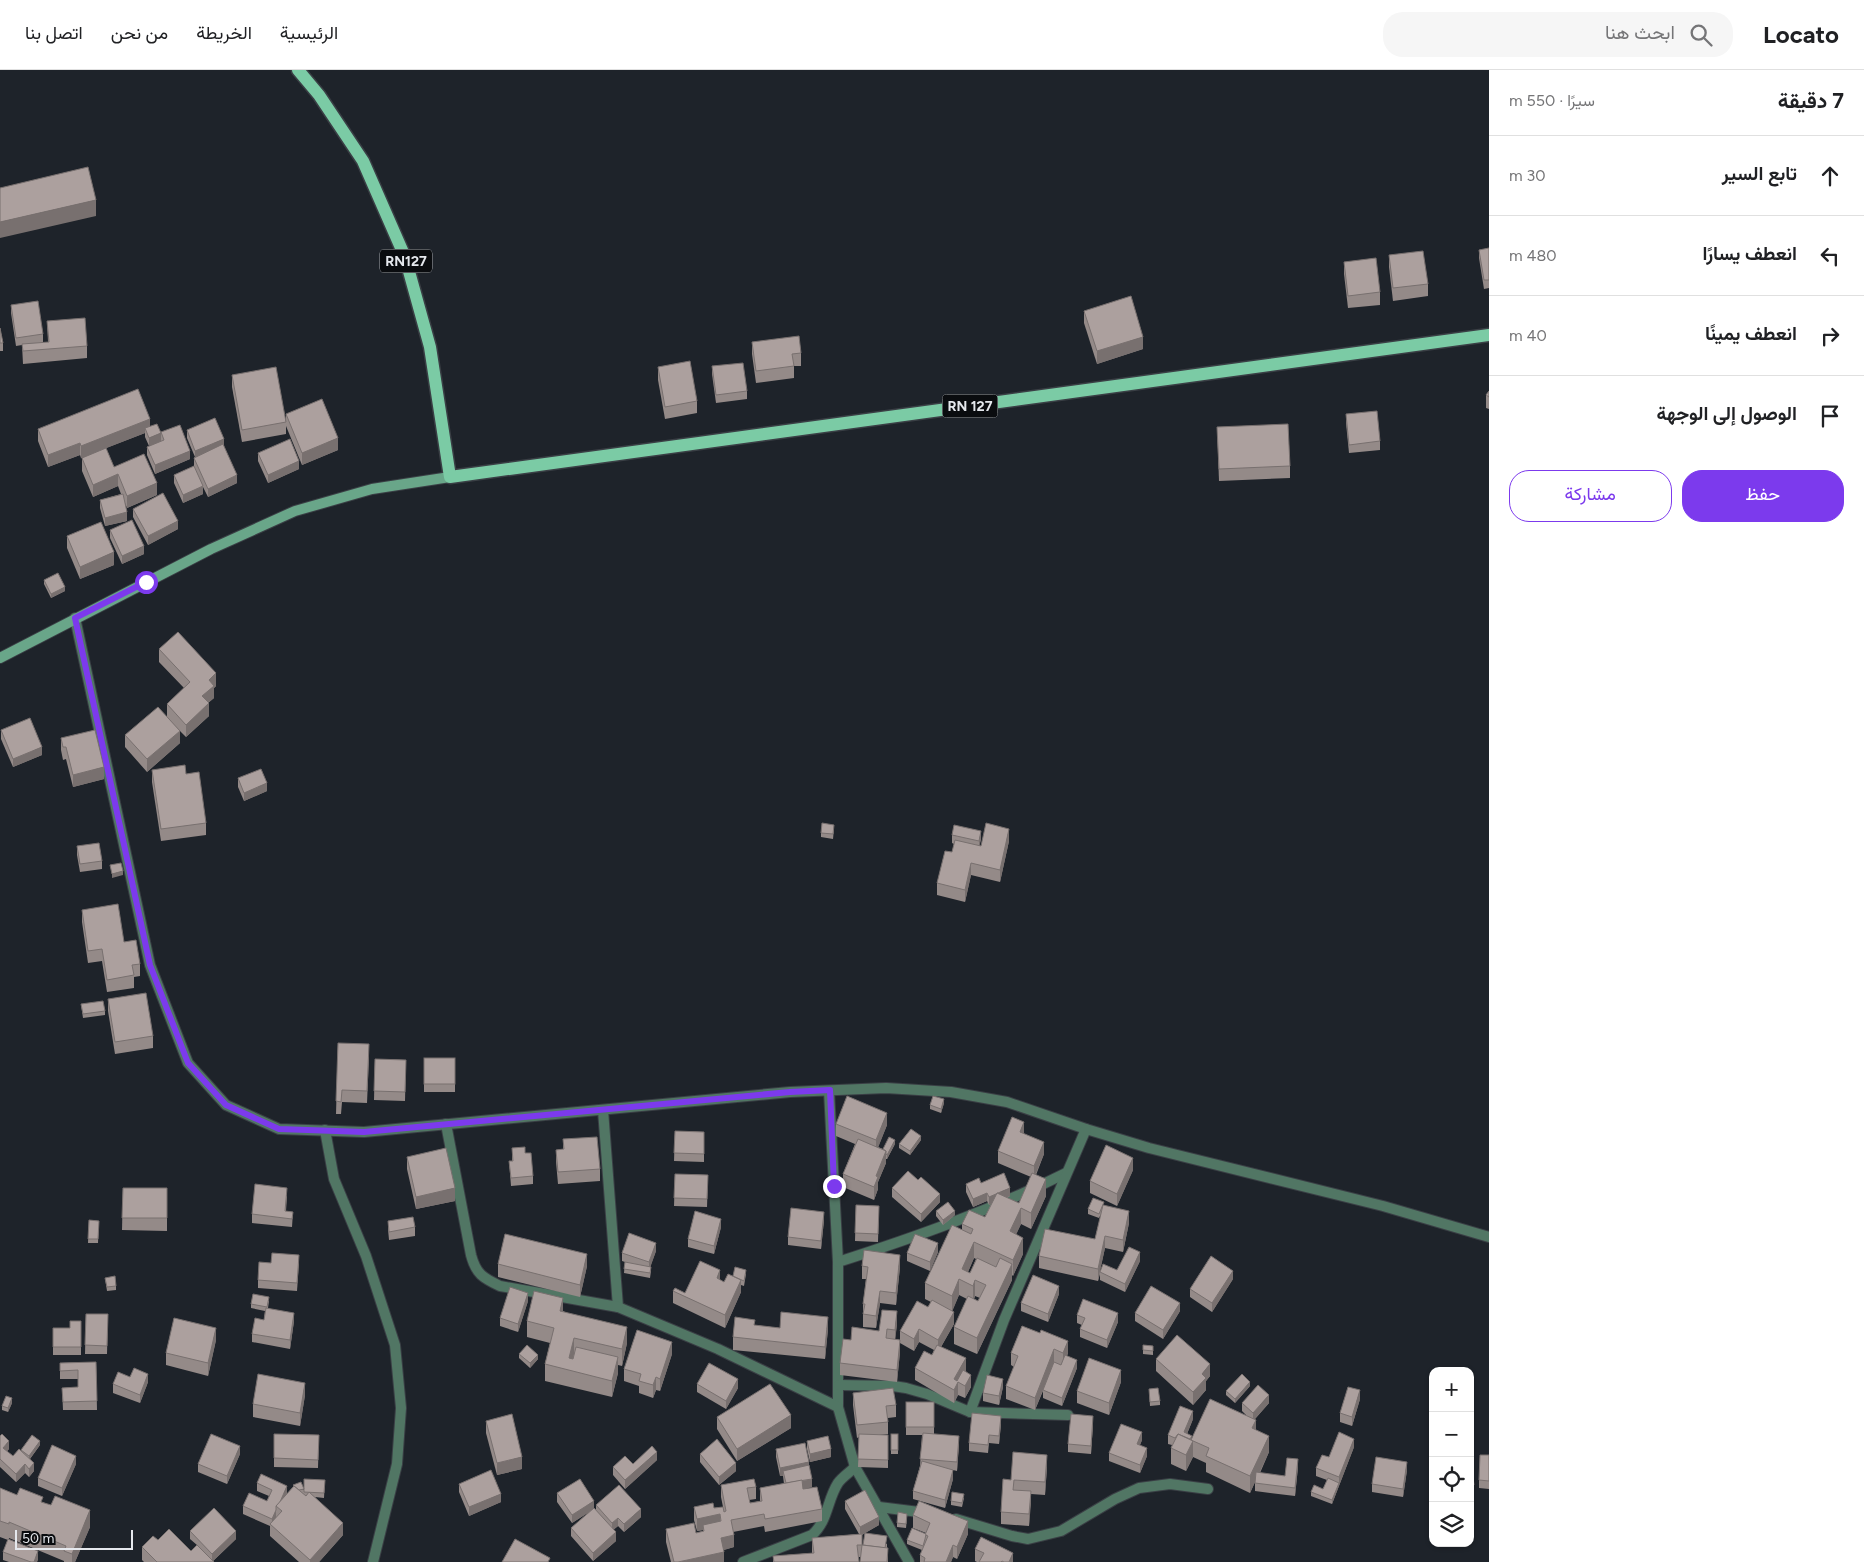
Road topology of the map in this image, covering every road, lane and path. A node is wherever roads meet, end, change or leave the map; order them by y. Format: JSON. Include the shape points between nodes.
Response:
{"nodes":[{"id":1,"x":298,"y":70,"type":"edge"},
{"id":2,"x":1489,"y":335,"type":"edge"},
{"id":3,"x":450,"y":477,"type":"junction"},
{"id":4,"x":75,"y":618,"type":"junction"},
{"id":5,"x":0,"y":658,"type":"edge"},
{"id":6,"x":830,"y":1090,"type":"junction"},
{"id":7,"x":603,"y":1110,"type":"junction"},
{"id":8,"x":446,"y":1124,"type":"junction"},
{"id":9,"x":1086,"y":1129,"type":"junction"},
{"id":10,"x":325,"y":1130,"type":"junction"},
{"id":11,"x":1066,"y":1174,"type":"junction"},
{"id":12,"x":1489,"y":1237,"type":"edge"},
{"id":13,"x":838,"y":1262,"type":"junction"},
{"id":14,"x":618,"y":1307,"type":"junction"},
{"id":15,"x":838,"y":1385,"type":"junction"},
{"id":16,"x":838,"y":1406,"type":"junction"},
{"id":17,"x":970,"y":1412,"type":"junction"},
{"id":18,"x":1068,"y":1415,"type":"dead end"},
{"id":19,"x":855,"y":1467,"type":"junction"},
{"id":20,"x":1208,"y":1489,"type":"dead end"},
{"id":21,"x":879,"y":1507,"type":"junction"},
{"id":22,"x":373,"y":1562,"type":"edge"},
{"id":23,"x":743,"y":1562,"type":"edge"},
{"id":24,"x":908,"y":1562,"type":"edge"}],
"edges":[{"from":1,"to":3,"type":"main road","number":"RN127","via":[[319,95],[363,161],[405,257],[430,347]]},
{"from":2,"to":3,"type":"main road","number":"RN 127"},
{"from":3,"to":4,"type":"street","via":[[372,489],[295,511],[211,549]]},
{"from":4,"to":5,"type":"street"},
{"from":4,"to":10,"type":"street","via":[[150,965],[188,1063],[226,1105],[279,1129]]},
{"from":6,"to":7,"type":"street"},
{"from":6,"to":9,"type":"street","via":[[886,1088],[951,1092],[1007,1102]]},
{"from":6,"to":13,"type":"street"},
{"from":7,"to":8,"type":"street"},
{"from":7,"to":14,"type":"street"},
{"from":8,"to":10,"type":"street","via":[[364,1132]]},
{"from":8,"to":14,"type":"street","via":[[474,1268],[485,1279],[500,1286]]},
{"from":9,"to":11,"type":"street"},
{"from":9,"to":12,"type":"street","via":[[1149,1148],[1383,1206]]},
{"from":10,"to":22,"type":"street","via":[[334,1179],[366,1256],[395,1345],[401,1408],[397,1464]]},
{"from":11,"to":13,"type":"street","via":[[973,1216]]},
{"from":11,"to":17,"type":"street","via":[[1004,1320]]},
{"from":13,"to":15,"type":"street"},
{"from":14,"to":16,"type":"street","via":[[718,1349]]},
{"from":15,"to":16,"type":"street"},
{"from":15,"to":17,"type":"street","via":[[893,1386],[926,1394]]},
{"from":16,"to":19,"type":"street"},
{"from":17,"to":18,"type":"street"},
{"from":19,"to":21,"type":"street"},
{"from":19,"to":23,"type":"street","via":[[839,1481],[824,1520],[812,1535]]},
{"from":20,"to":21,"type":"street","via":[[1170,1484],[1139,1488],[1061,1531],[1028,1539],[940,1515]]},
{"from":21,"to":24,"type":"street"}]}
